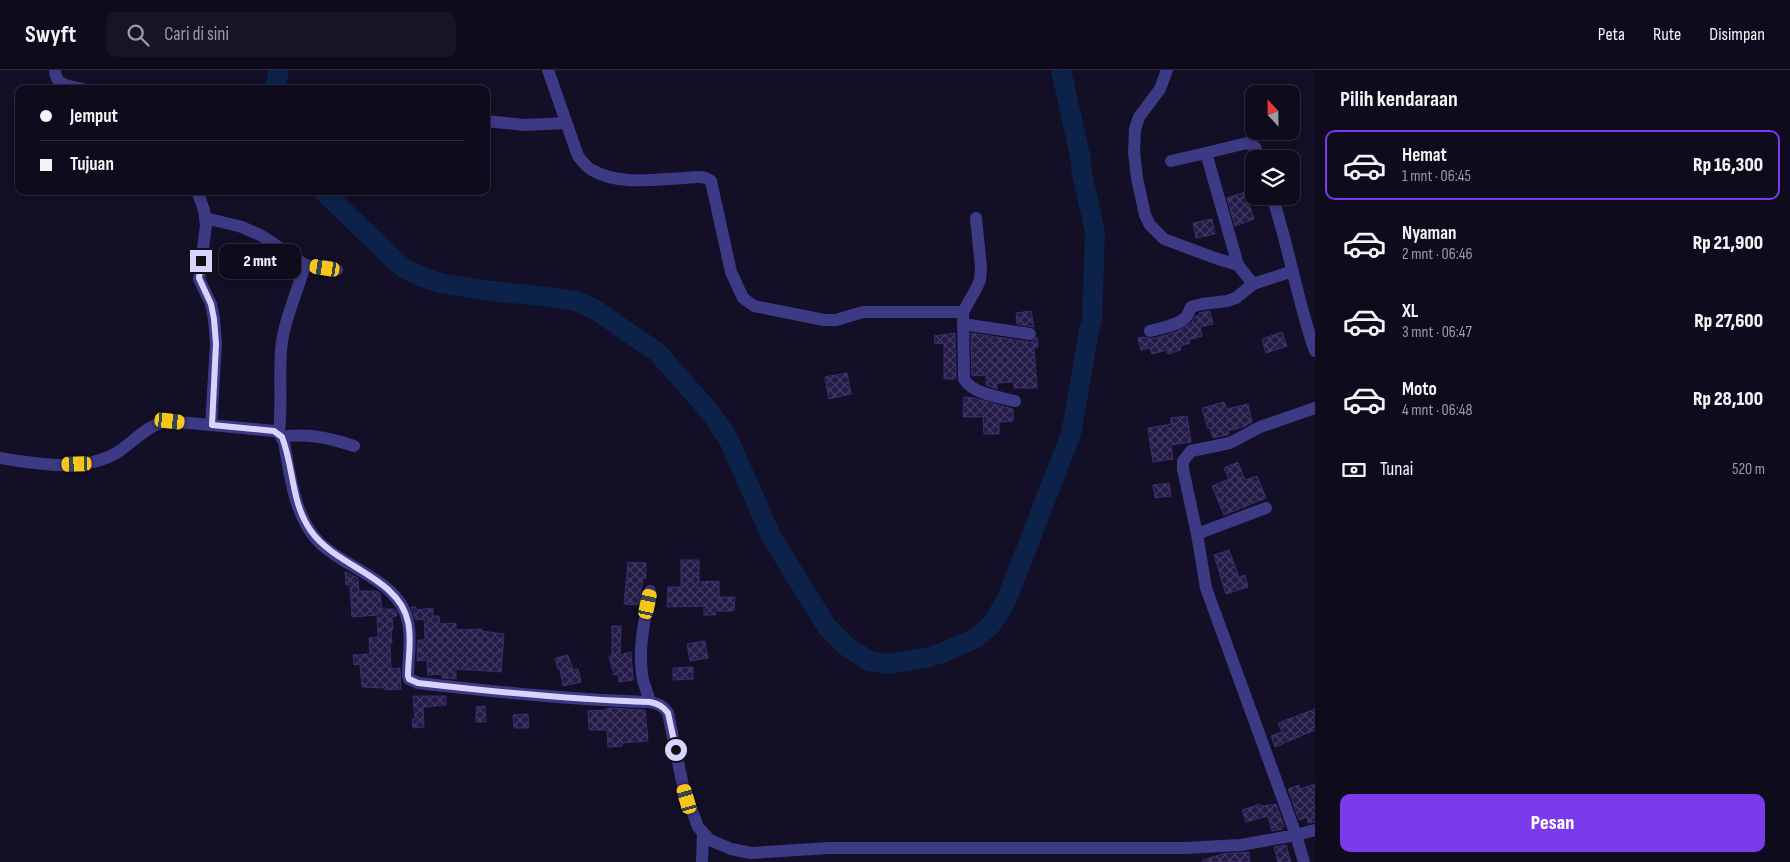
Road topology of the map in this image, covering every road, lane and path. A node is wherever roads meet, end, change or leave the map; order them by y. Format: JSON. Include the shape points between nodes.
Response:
{"nodes":[{"id":1,"x":548,"y":70,"type":"edge"},
{"id":2,"x":1167,"y":70,"type":"edge"},
{"id":3,"x":52,"y":71,"type":"edge"},
{"id":4,"x":68,"y":85,"type":"edge"},
{"id":5,"x":490,"y":121,"type":"edge"},
{"id":6,"x":566,"y":123,"type":"junction"},
{"id":7,"x":1255,"y":150,"type":"edge"},
{"id":8,"x":1206,"y":153,"type":"junction"},
{"id":9,"x":1171,"y":161,"type":"dead end"},
{"id":10,"x":198,"y":195,"type":"edge"},
{"id":11,"x":1275,"y":205,"type":"edge"},
{"id":12,"x":205,"y":218,"type":"junction"},
{"id":13,"x":976,"y":218,"type":"dead end"},
{"id":14,"x":305,"y":265,"type":"junction"},
{"id":15,"x":1238,"y":265,"type":"junction"},
{"id":16,"x":337,"y":270,"type":"dead end"},
{"id":17,"x":1293,"y":271,"type":"junction"},
{"id":18,"x":1253,"y":284,"type":"junction"},
{"id":19,"x":963,"y":318,"type":"junction"},
{"id":20,"x":1150,"y":331,"type":"dead end"},
{"id":21,"x":1030,"y":334,"type":"dead end"},
{"id":22,"x":1315,"y":351,"type":"edge"},
{"id":23,"x":1015,"y":401,"type":"dead end"},
{"id":24,"x":1315,"y":408,"type":"edge"},
{"id":25,"x":212,"y":425,"type":"junction"},
{"id":26,"x":280,"y":435,"type":"junction"},
{"id":27,"x":354,"y":446,"type":"dead end"},
{"id":28,"x":0,"y":458,"type":"edge"},
{"id":29,"x":1266,"y":508,"type":"dead end"},
{"id":30,"x":1197,"y":534,"type":"junction"},
{"id":31,"x":650,"y":591,"type":"dead end"},
{"id":32,"x":650,"y":702,"type":"junction"},
{"id":33,"x":1315,"y":830,"type":"edge"},
{"id":34,"x":703,"y":834,"type":"junction"},
{"id":35,"x":1296,"y":835,"type":"junction"},
{"id":36,"x":702,"y":862,"type":"edge"},
{"id":37,"x":1304,"y":862,"type":"edge"}],
"edges":[{"from":1,"to":6,"type":"street"},
{"from":2,"to":15,"type":"street","via":[[1160,88],[1139,116],[1135,129],[1136,178],[1145,216],[1164,239]]},
{"from":3,"to":4,"type":"street","via":[[60,83]]},
{"from":5,"to":6,"type":"street","via":[[524,125]]},
{"from":6,"to":19,"type":"street","via":[[578,156],[592,170],[625,180],[708,178],[731,272],[743,298],[754,306],[824,320],[863,312]]},
{"from":7,"to":8,"type":"street","via":[[1247,143]]},
{"from":8,"to":9,"type":"street"},
{"from":8,"to":15,"type":"street"},
{"from":10,"to":12,"type":"street"},
{"from":11,"to":17,"type":"street"},
{"from":12,"to":14,"type":"street","via":[[262,236]]},
{"from":12,"to":25,"type":"street","via":[[199,278],[211,304],[215,326]]},
{"from":13,"to":19,"type":"street","via":[[980,280]]},
{"from":14,"to":16,"type":"street"},
{"from":14,"to":26,"type":"street","via":[[283,334]]},
{"from":15,"to":18,"type":"street"},
{"from":17,"to":18,"type":"street"},
{"from":17,"to":22,"type":"street"},
{"from":18,"to":20,"type":"street","via":[[1236,298],[1191,308],[1186,318],[1176,324]]},
{"from":19,"to":21,"type":"street"},
{"from":19,"to":23,"type":"street","via":[[963,373],[967,383],[986,394]]},
{"from":24,"to":30,"type":"street","via":[[1260,427],[1230,443],[1191,450],[1183,468]]},
{"from":25,"to":26,"type":"street","via":[[274,431]]},
{"from":25,"to":28,"type":"street","via":[[163,422],[117,452],[90,462],[62,465]]},
{"from":26,"to":27,"type":"street","via":[[319,436]]},
{"from":26,"to":32,"type":"street","via":[[297,502],[309,529],[331,552],[380,582],[405,612],[409,627],[409,679],[418,683],[489,692]]},
{"from":29,"to":30,"type":"street"},
{"from":30,"to":35,"type":"street","via":[[1206,588]]},
{"from":31,"to":32,"type":"street","via":[[641,650],[643,679]]},
{"from":32,"to":34,"type":"street","via":[[659,704],[668,713],[687,799]]},
{"from":33,"to":35,"type":"street"},
{"from":34,"to":35,"type":"street","via":[[718,844],[751,853],[829,848],[1184,848],[1241,845]]},
{"from":34,"to":36,"type":"street"},
{"from":35,"to":37,"type":"street"}]}
